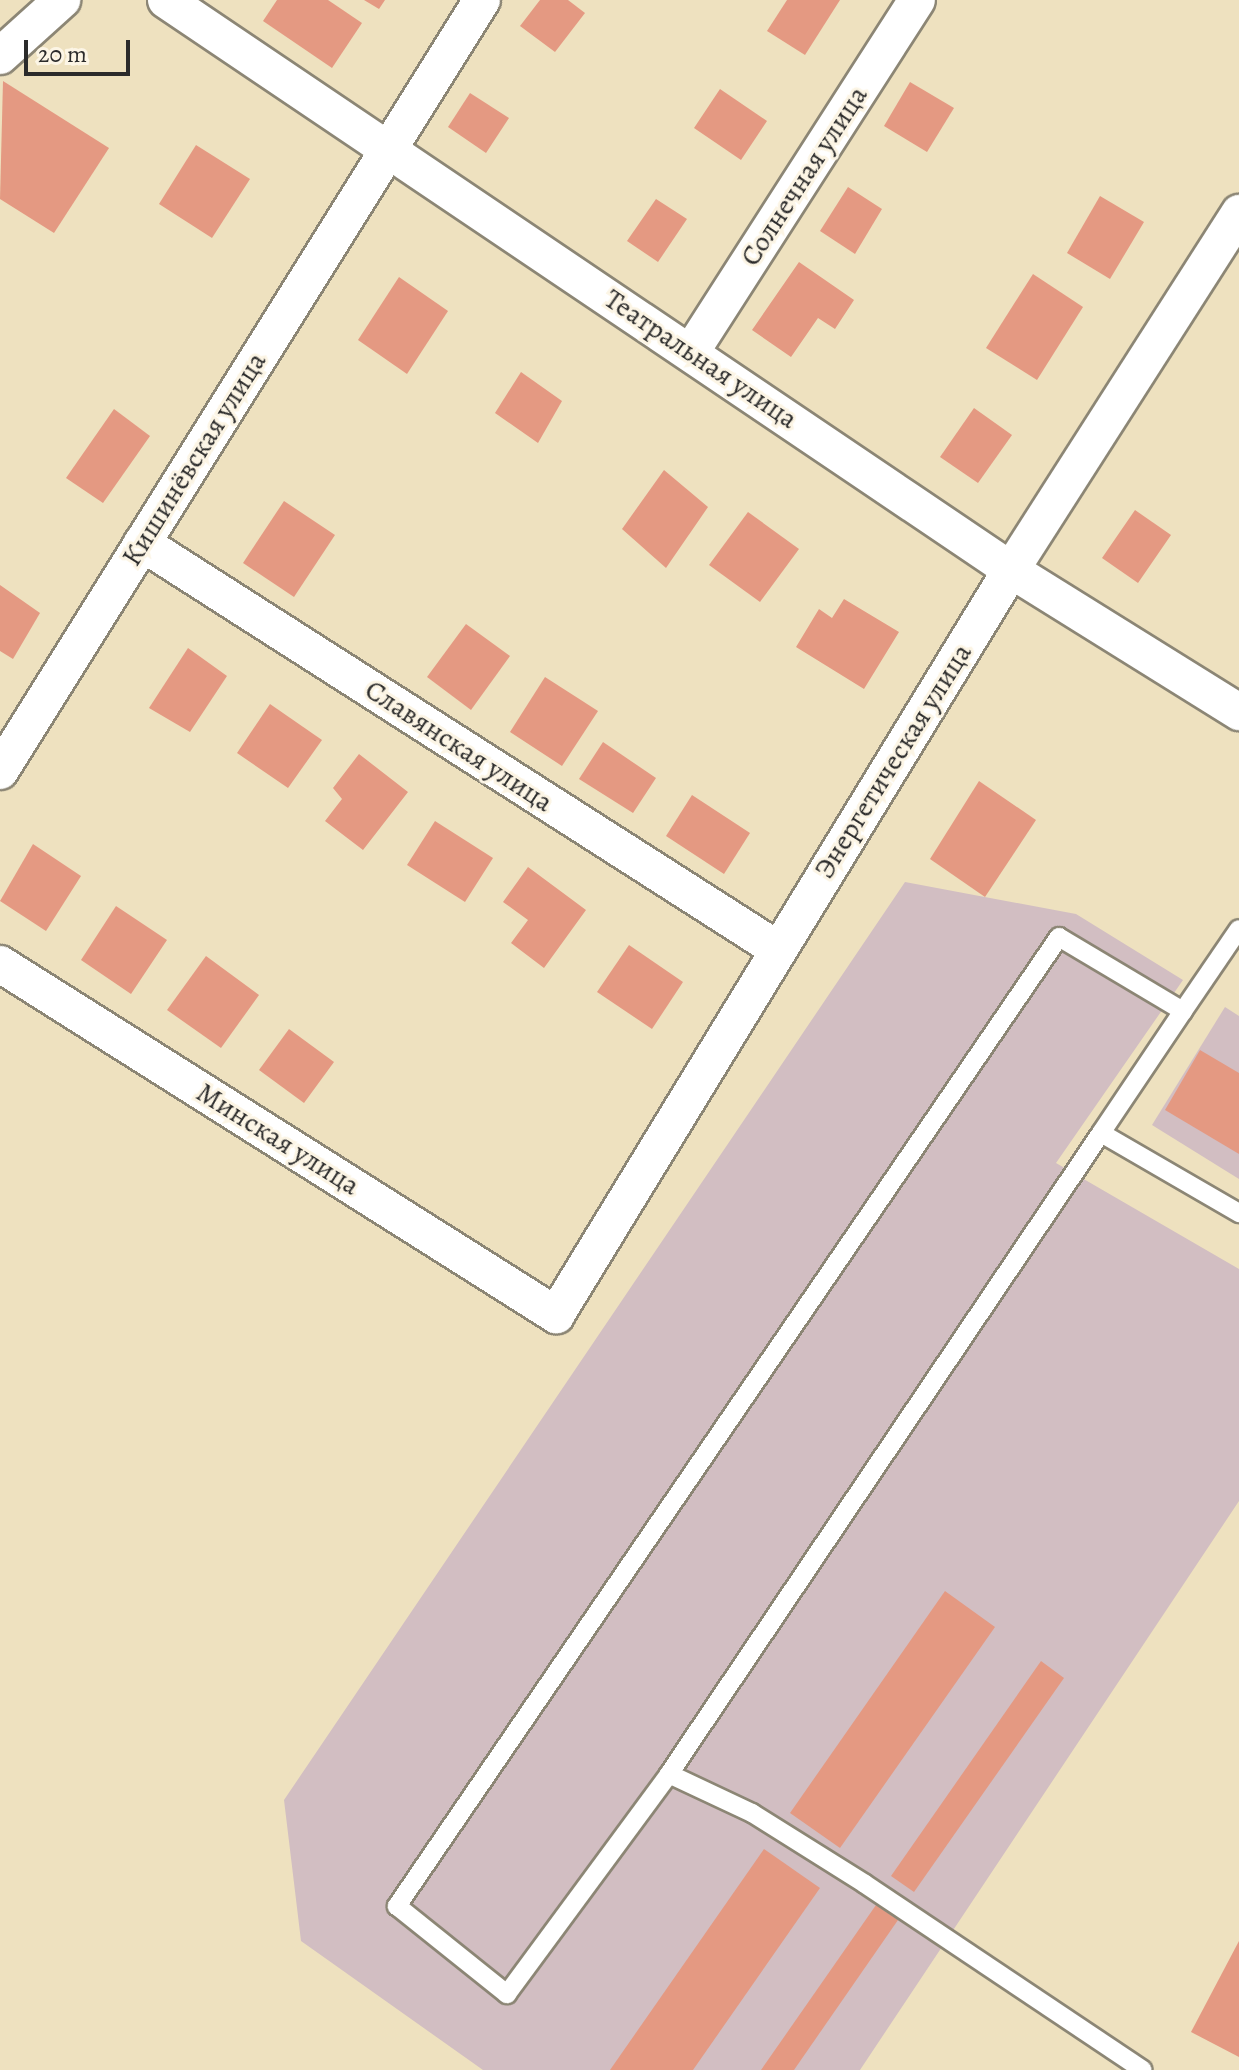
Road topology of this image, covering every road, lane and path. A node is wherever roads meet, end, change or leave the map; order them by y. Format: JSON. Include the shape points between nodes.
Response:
{"nodes":[{"id":1,"x":62,"y":0,"type":"edge"},
{"id":2,"x":166,"y":0,"type":"edge"},
{"id":3,"x":482,"y":0,"type":"edge"},
{"id":4,"x":917,"y":0,"type":"edge"},
{"id":5,"x":0,"y":56,"type":"edge"},
{"id":6,"x":388,"y":146,"type":"junction"},
{"id":7,"x":1239,"y":213,"type":"edge"},
{"id":8,"x":691,"y":352,"type":"junction"},
{"id":9,"x":142,"y":543,"type":"junction"},
{"id":10,"x":1011,"y":570,"type":"junction"},
{"id":11,"x":1239,"y":712,"type":"edge"},
{"id":12,"x":0,"y":771,"type":"edge"},
{"id":13,"x":1239,"y":929,"type":"edge"},
{"id":14,"x":777,"y":949,"type":"junction"},
{"id":15,"x":0,"y":964,"type":"edge"},
{"id":16,"x":1183,"y":1011,"type":"junction"},
{"id":17,"x":1101,"y":1133,"type":"junction"},
{"id":18,"x":1239,"y":1213,"type":"edge"},
{"id":19,"x":556,"y":1315,"type":"joint"},
{"id":20,"x":669,"y":1774,"type":"junction"},
{"id":21,"x":1143,"y":2070,"type":"edge"}],
"edges":[{"from":1,"to":5,"type":"street"},
{"from":2,"to":6,"type":"street","name":"Театральная улица"},
{"from":3,"to":6,"type":"street","name":"Кишинёвская улица"},
{"from":4,"to":8,"type":"street","name":"Солнечная улица"},
{"from":6,"to":8,"type":"street","name":"Театральная улица"},
{"from":6,"to":9,"type":"street","name":"Кишинёвская улица"},
{"from":7,"to":10,"type":"street","name":"Энергетическая улица"},
{"from":8,"to":10,"type":"street","name":"Театральная улица"},
{"from":9,"to":12,"type":"street","name":"Кишинёвская улица"},
{"from":9,"to":14,"type":"street","name":"Славянская улица"},
{"from":10,"to":11,"type":"street","name":"Театральная улица"},
{"from":10,"to":14,"type":"street","name":"Энергетическая улица"},
{"from":13,"to":16,"type":"lane"},
{"from":14,"to":19,"type":"street","name":"Энергетическая улица"},
{"from":15,"to":19,"type":"street","name":"Минская улица"},
{"from":16,"to":17,"type":"lane"},
{"from":16,"to":20,"type":"lane","via":[[1059,937],[397,1906],[507,1994]]},
{"from":17,"to":18,"type":"lane"},
{"from":17,"to":20,"type":"lane"},
{"from":20,"to":21,"type":"lane","via":[[777,1829]]}]}
